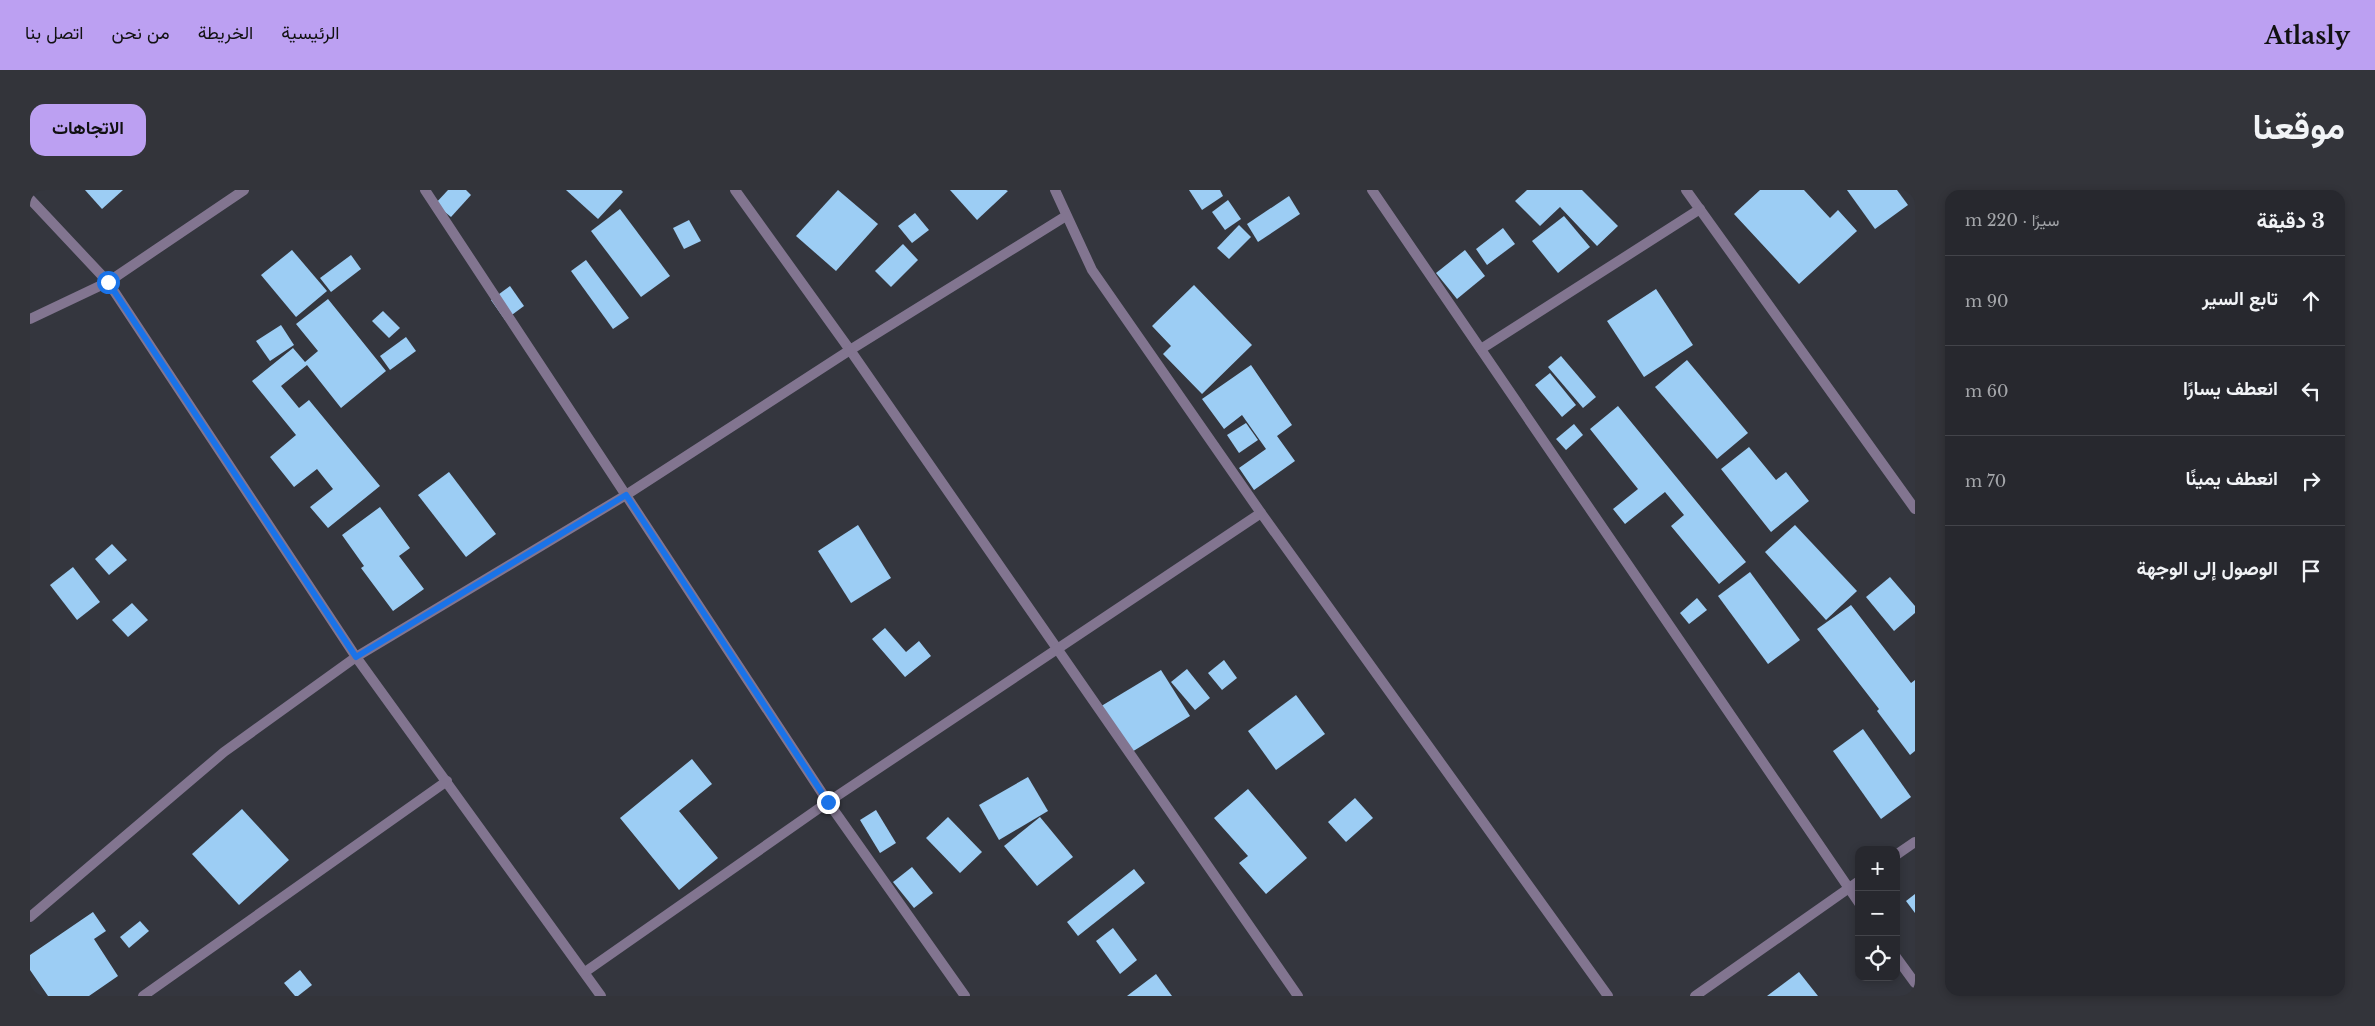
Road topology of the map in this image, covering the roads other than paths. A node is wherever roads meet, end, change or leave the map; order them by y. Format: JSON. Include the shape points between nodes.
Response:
{"nodes":[{"id":1,"x":244,"y":190,"type":"edge"},
{"id":2,"x":425,"y":190,"type":"edge"},
{"id":3,"x":735,"y":190,"type":"edge"},
{"id":4,"x":1055,"y":190,"type":"edge"},
{"id":5,"x":1372,"y":190,"type":"edge"},
{"id":6,"x":1686,"y":190,"type":"edge"},
{"id":7,"x":30,"y":199,"type":"edge"},
{"id":8,"x":1700,"y":209,"type":"junction"},
{"id":9,"x":1066,"y":216,"type":"junction"},
{"id":10,"x":108,"y":282,"type":"junction"},
{"id":11,"x":30,"y":319,"type":"edge"},
{"id":12,"x":1481,"y":349,"type":"junction"},
{"id":13,"x":850,"y":350,"type":"junction"},
{"id":14,"x":626,"y":495,"type":"junction"},
{"id":15,"x":1915,"y":509,"type":"edge"},
{"id":16,"x":1261,"y":513,"type":"junction"},
{"id":17,"x":1057,"y":650,"type":"junction"},
{"id":18,"x":356,"y":657,"type":"junction"},
{"id":19,"x":446,"y":781,"type":"junction"},
{"id":20,"x":828,"y":802,"type":"junction"},
{"id":21,"x":1915,"y":842,"type":"edge"},
{"id":22,"x":1900,"y":852,"type":"edge"},
{"id":23,"x":1855,"y":884,"type":"edge"},
{"id":24,"x":1848,"y":888,"type":"junction"},
{"id":25,"x":1855,"y":898,"type":"edge"},
{"id":26,"x":30,"y":917,"type":"edge"},
{"id":27,"x":1900,"y":963,"type":"edge"},
{"id":28,"x":585,"y":972,"type":"junction"},
{"id":29,"x":1915,"y":984,"type":"edge"},
{"id":30,"x":143,"y":996,"type":"edge"},
{"id":31,"x":601,"y":996,"type":"edge"},
{"id":32,"x":965,"y":996,"type":"edge"},
{"id":33,"x":1298,"y":996,"type":"edge"},
{"id":34,"x":1608,"y":996,"type":"edge"},
{"id":35,"x":1695,"y":996,"type":"edge"}],
"edges":[{"from":1,"to":10,"type":"street"},
{"from":2,"to":14,"type":"street"},
{"from":3,"to":13,"type":"street"},
{"from":4,"to":9,"type":"street"},
{"from":5,"to":12,"type":"street"},
{"from":6,"to":8,"type":"street"},
{"from":7,"to":10,"type":"street"},
{"from":8,"to":12,"type":"street"},
{"from":8,"to":15,"type":"street"},
{"from":9,"to":13,"type":"street"},
{"from":9,"to":16,"type":"street","via":[[1092,270]]},
{"from":10,"to":11,"type":"street"},
{"from":10,"to":18,"type":"street"},
{"from":12,"to":24,"type":"street"},
{"from":13,"to":14,"type":"street"},
{"from":13,"to":17,"type":"street"},
{"from":14,"to":18,"type":"street"},
{"from":14,"to":20,"type":"street"},
{"from":16,"to":17,"type":"street"},
{"from":16,"to":34,"type":"street"},
{"from":17,"to":20,"type":"street"},
{"from":17,"to":33,"type":"street"},
{"from":18,"to":19,"type":"street"},
{"from":18,"to":26,"type":"street","via":[[224,752]]},
{"from":19,"to":28,"type":"street"},
{"from":19,"to":30,"type":"street"},
{"from":20,"to":28,"type":"street"},
{"from":20,"to":32,"type":"street"},
{"from":21,"to":22,"type":"street"},
{"from":23,"to":24,"type":"street"},
{"from":24,"to":25,"type":"street"},
{"from":24,"to":35,"type":"street"},
{"from":27,"to":29,"type":"street"},
{"from":28,"to":31,"type":"street"}]}
